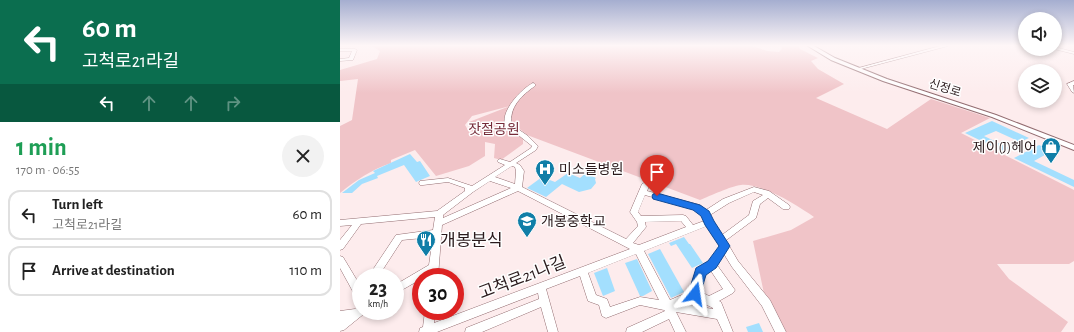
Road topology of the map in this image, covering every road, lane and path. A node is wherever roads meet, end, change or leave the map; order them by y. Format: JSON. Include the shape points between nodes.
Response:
{"nodes":[{"id":1,"x":839,"y":61,"type":"edge"},
{"id":2,"x":886,"y":61,"type":"edge"},
{"id":3,"x":857,"y":69,"type":"junction"},
{"id":4,"x":1074,"y":83,"type":"edge"},
{"id":5,"x":533,"y":85,"type":"dead end"},
{"id":6,"x":1074,"y":91,"type":"edge"},
{"id":7,"x":1074,"y":148,"type":"edge"},
{"id":8,"x":500,"y":161,"type":"dead end"},
{"id":9,"x":511,"y":164,"type":"junction"},
{"id":10,"x":490,"y":178,"type":"junction"},
{"id":11,"x":423,"y":183,"type":"dead end"},
{"id":12,"x":518,"y":188,"type":"junction"},
{"id":13,"x":469,"y":191,"type":"junction"},
{"id":14,"x":768,"y":195,"type":"junction"},
{"id":15,"x":786,"y":207,"type":"dead end"},
{"id":16,"x":438,"y":218,"type":"junction"},
{"id":17,"x":707,"y":218,"type":"junction"},
{"id":18,"x":639,"y":219,"type":"junction"},
{"id":19,"x":359,"y":221,"type":"junction"},
{"id":20,"x":340,"y":223,"type":"edge"},
{"id":21,"x":692,"y":229,"type":"junction"},
{"id":22,"x":437,"y":233,"type":"junction"},
{"id":23,"x":723,"y":243,"type":"junction"},
{"id":24,"x":627,"y":244,"type":"junction"},
{"id":25,"x":340,"y":247,"type":"edge"},
{"id":26,"x":638,"y":250,"type":"junction"},
{"id":27,"x":340,"y":260,"type":"edge"},
{"id":28,"x":712,"y":265,"type":"junction"},
{"id":29,"x":434,"y":267,"type":"joint"},
{"id":30,"x":379,"y":268,"type":"edge"},
{"id":31,"x":583,"y":271,"type":"junction"},
{"id":32,"x":352,"y":276,"type":"edge"},
{"id":33,"x":404,"y":285,"type":"edge"},
{"id":34,"x":541,"y":287,"type":"junction"},
{"id":35,"x":695,"y":294,"type":"junction"},
{"id":36,"x":545,"y":301,"type":"junction"},
{"id":37,"x":709,"y":301,"type":"junction"},
{"id":38,"x":670,"y":309,"type":"junction"},
{"id":39,"x":352,"y":314,"type":"edge"},
{"id":40,"x":721,"y":315,"type":"junction"},
{"id":41,"x":340,"y":316,"type":"edge"},
{"id":42,"x":352,"y":318,"type":"edge"},
{"id":43,"x":429,"y":320,"type":"edge"},
{"id":44,"x":340,"y":326,"type":"edge"},
{"id":45,"x":427,"y":331,"type":"edge"},
{"id":46,"x":550,"y":331,"type":"edge"},
{"id":47,"x":470,"y":332,"type":"edge"},
{"id":48,"x":630,"y":332,"type":"edge"},
{"id":49,"x":681,"y":332,"type":"edge"},
{"id":50,"x":728,"y":332,"type":"edge"},
{"id":51,"x":781,"y":332,"type":"edge"}],
"edges":[{"from":1,"to":3,"type":"main road","name":"신정로"},
{"from":2,"to":3,"type":"street"},
{"from":3,"to":7,"type":"main road","name":"신정로","via":[[994,116]]},
{"from":4,"to":6,"type":"street","via":[[1070,84]]},
{"from":5,"to":9,"type":"street","via":[[523,92],[509,112],[507,121],[509,126],[535,146]]},
{"from":8,"to":9,"type":"street"},
{"from":9,"to":10,"type":"street"},
{"from":9,"to":12,"type":"street","via":[[518,166],[520,171]]},
{"from":10,"to":12,"type":"street"},
{"from":10,"to":13,"type":"street"},
{"from":11,"to":13,"type":"street","via":[[448,180],[469,187]]},
{"from":12,"to":16,"type":"street"},
{"from":12,"to":24,"type":"street"},
{"from":13,"to":16,"type":"street"},
{"from":14,"to":15,"type":"street"},
{"from":14,"to":17,"type":"street","name":"고척로21나길","via":[[754,189],[726,201]]},
{"from":14,"to":23,"type":"street","via":[[756,203],[752,216]]},
{"from":16,"to":19,"type":"street"},
{"from":16,"to":22,"type":"street"},
{"from":17,"to":18,"type":"street","via":[[697,207],[645,188],[634,212]]},
{"from":17,"to":21,"type":"street","name":"고척로21나길"},
{"from":17,"to":23,"type":"street"},
{"from":18,"to":21,"type":"street","via":[[683,218]]},
{"from":18,"to":24,"type":"street","via":[[642,227]]},
{"from":19,"to":20,"type":"street"},
{"from":19,"to":25,"type":"street"},
{"from":21,"to":26,"type":"street","name":"고척로21나길"},
{"from":22,"to":29,"type":"street"},
{"from":22,"to":30,"type":"street","via":[[400,237]]},
{"from":23,"to":28,"type":"street"},
{"from":23,"to":51,"type":"street","via":[[735,264],[766,303]]},
{"from":24,"to":26,"type":"street"},
{"from":26,"to":31,"type":"street","name":"고척로21나길"},
{"from":26,"to":38,"type":"street"},
{"from":27,"to":32,"type":"street"},
{"from":28,"to":35,"type":"street","via":[[701,272]]},
{"from":28,"to":37,"type":"street","via":[[730,290]]},
{"from":29,"to":33,"type":"street"},
{"from":31,"to":34,"type":"street","name":"고척로21나길"},
{"from":31,"to":38,"type":"street","name":"고척로21나길","via":[[592,298],[603,302],[606,313],[640,301]]},
{"from":34,"to":36,"type":"street"},
{"from":34,"to":45,"type":"street","name":"고척로21나길"},
{"from":35,"to":37,"type":"street"},
{"from":35,"to":38,"type":"street"},
{"from":36,"to":46,"type":"street"},
{"from":36,"to":47,"type":"street"},
{"from":37,"to":40,"type":"street","via":[[717,305]]},
{"from":38,"to":40,"type":"street"},
{"from":38,"to":48,"type":"street"},
{"from":38,"to":49,"type":"street"},
{"from":39,"to":41,"type":"street"},
{"from":40,"to":50,"type":"street"},
{"from":42,"to":44,"type":"street"},
{"from":43,"to":45,"type":"street","name":"고척로21나길"}]}
